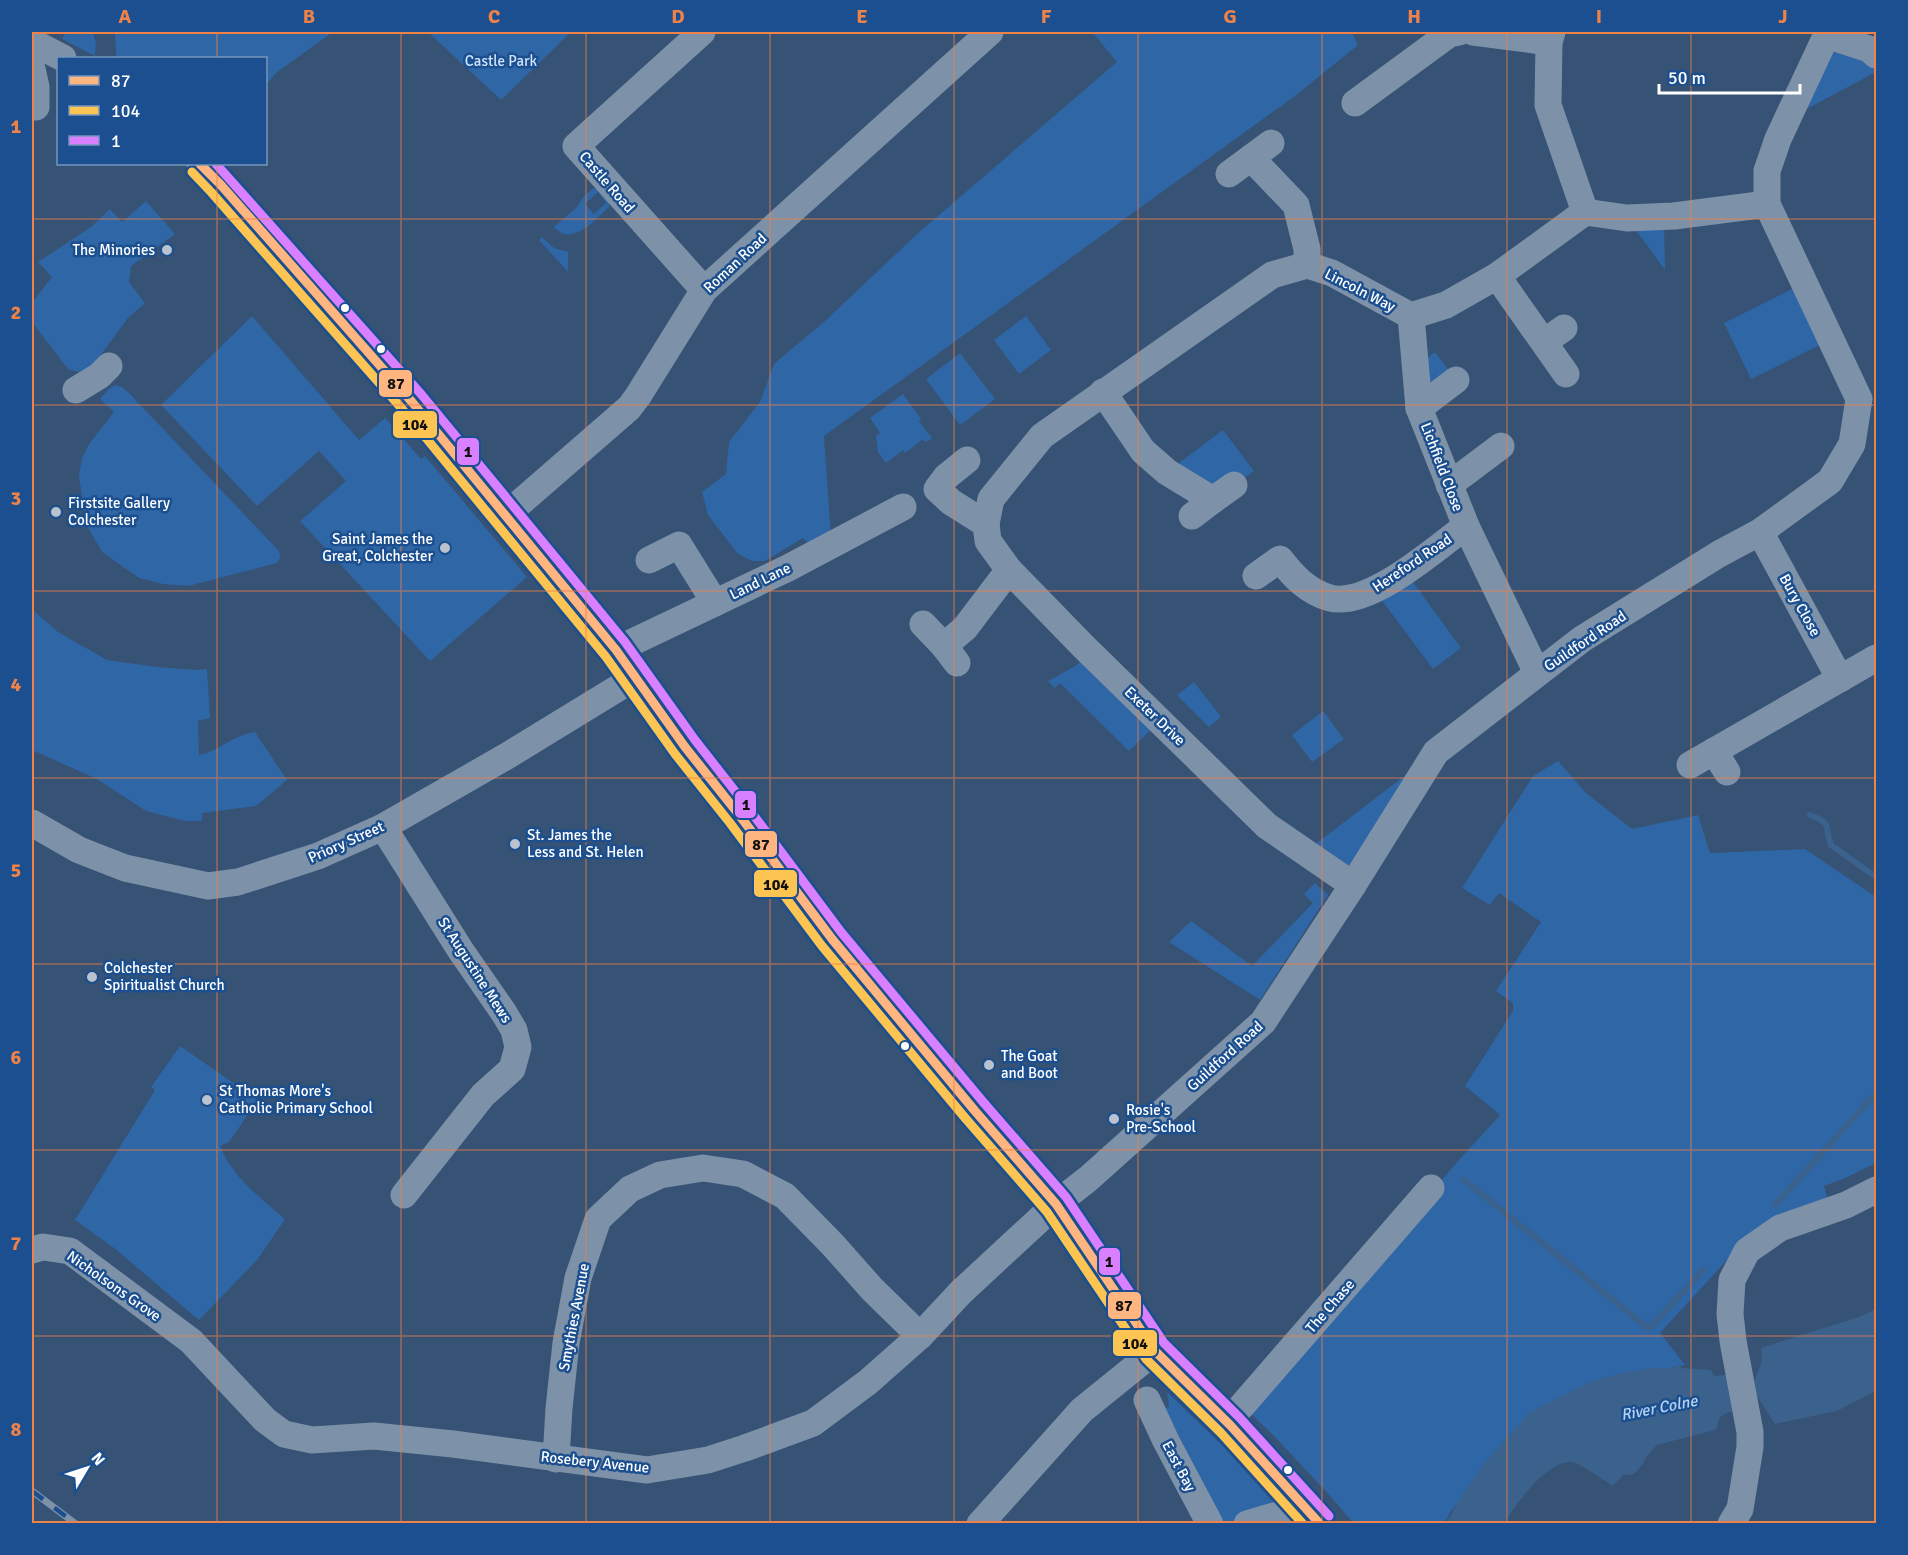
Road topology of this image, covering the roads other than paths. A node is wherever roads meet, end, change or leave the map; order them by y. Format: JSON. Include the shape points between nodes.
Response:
{"nodes":[{"id":1,"x":702,"y":32,"type":"edge"},
{"id":2,"x":990,"y":32,"type":"edge"},
{"id":3,"x":1459,"y":32,"type":"edge"},
{"id":4,"x":1473,"y":32,"type":"edge"},
{"id":5,"x":1827,"y":33,"type":"edge"},
{"id":6,"x":1550,"y":37,"type":"edge"},
{"id":7,"x":32,"y":42,"type":"edge"},
{"id":8,"x":1876,"y":55,"type":"edge"},
{"id":9,"x":61,"y":57,"type":"edge"},
{"id":10,"x":32,"y":69,"type":"edge"},
{"id":11,"x":57,"y":86,"type":"edge"},
{"id":12,"x":1355,"y":103,"type":"dead end"},
{"id":13,"x":34,"y":110,"type":"edge"},
{"id":14,"x":201,"y":165,"type":"edge"},
{"id":15,"x":1230,"y":174,"type":"dead end"},
{"id":16,"x":1767,"y":204,"type":"junction"},
{"id":17,"x":1585,"y":212,"type":"junction"},
{"id":18,"x":1307,"y":265,"type":"junction"},
{"id":19,"x":1497,"y":276,"type":"junction"},
{"id":20,"x":704,"y":290,"type":"junction"},
{"id":21,"x":1411,"y":316,"type":"junction"},
{"id":22,"x":108,"y":366,"type":"dead end"},
{"id":23,"x":1566,"y":374,"type":"dead end"},
{"id":24,"x":1456,"y":380,"type":"dead end"},
{"id":25,"x":75,"y":390,"type":"dead end"},
{"id":26,"x":1103,"y":392,"type":"junction"},
{"id":27,"x":1868,"y":398,"type":"edge"},
{"id":28,"x":1419,"y":408,"type":"junction"},
{"id":29,"x":1501,"y":446,"type":"dead end"},
{"id":30,"x":967,"y":460,"type":"dead end"},
{"id":31,"x":1449,"y":485,"type":"junction"},
{"id":32,"x":903,"y":507,"type":"dead end"},
{"id":33,"x":506,"y":515,"type":"junction"},
{"id":34,"x":1192,"y":516,"type":"dead end"},
{"id":35,"x":986,"y":524,"type":"junction"},
{"id":36,"x":1466,"y":526,"type":"junction"},
{"id":37,"x":1760,"y":532,"type":"junction"},
{"id":38,"x":649,"y":560,"type":"dead end"},
{"id":39,"x":1009,"y":570,"type":"junction"},
{"id":40,"x":1256,"y":576,"type":"dead end"},
{"id":41,"x":715,"y":603,"type":"junction"},
{"id":42,"x":923,"y":624,"type":"dead end"},
{"id":43,"x":616,"y":651,"type":"junction"},
{"id":44,"x":1876,"y":658,"type":"edge"},
{"id":45,"x":1537,"y":673,"type":"junction"},
{"id":46,"x":636,"y":677,"type":"junction"},
{"id":47,"x":1840,"y":679,"type":"junction"},
{"id":48,"x":1690,"y":765,"type":"dead end"},
{"id":49,"x":32,"y":823,"type":"edge"},
{"id":50,"x":383,"y":826,"type":"junction"},
{"id":51,"x":1353,"y":885,"type":"junction"},
{"id":52,"x":1431,"y":1188,"type":"dead end"},
{"id":53,"x":1876,"y":1190,"type":"edge"},
{"id":54,"x":404,"y":1195,"type":"dead end"},
{"id":55,"x":1056,"y":1204,"type":"junction"},
{"id":56,"x":32,"y":1250,"type":"edge"},
{"id":57,"x":920,"y":1336,"type":"junction"},
{"id":58,"x":191,"y":1341,"type":"joint"},
{"id":59,"x":1155,"y":1351,"type":"junction"},
{"id":60,"x":1153,"y":1403,"type":"dead end"},
{"id":61,"x":1227,"y":1423,"type":"junction"},
{"id":62,"x":556,"y":1459,"type":"junction"},
{"id":63,"x":1301,"y":1504,"type":"junction"},
{"id":64,"x":980,"y":1524,"type":"edge"},
{"id":65,"x":1210,"y":1524,"type":"edge"},
{"id":66,"x":1247,"y":1524,"type":"edge"},
{"id":67,"x":1320,"y":1524,"type":"edge"},
{"id":68,"x":1731,"y":1524,"type":"edge"}],
"edges":[{"from":1,"to":20,"type":"street","name":"Castle Road","via":[[576,146]]},
{"from":2,"to":20,"type":"street","name":"Roman Road"},
{"from":3,"to":12,"type":"street","via":[[1371,77]]},
{"from":4,"to":6,"type":"street"},
{"from":5,"to":8,"type":"street"},
{"from":5,"to":16,"type":"street","name":"Guildford Road","via":[[1778,139],[1767,171]]},
{"from":6,"to":17,"type":"street","via":[[1548,105]]},
{"from":7,"to":9,"type":"street"},
{"from":10,"to":13,"type":"street","via":[[36,87]]},
{"from":11,"to":13,"type":"street"},
{"from":14,"to":33,"type":"street","via":[[394,381]]},
{"from":15,"to":18,"type":"street","via":[[1261,150],[1296,205]]},
{"from":16,"to":17,"type":"street","via":[[1636,218]]},
{"from":16,"to":27,"type":"street","name":"Guildford Road"},
{"from":17,"to":19,"type":"street","name":"Lincoln Way"},
{"from":18,"to":21,"type":"street","name":"Lincoln Way","via":[[1332,273]]},
{"from":18,"to":26,"type":"street","name":"Lincoln Way","via":[[1272,275]]},
{"from":19,"to":21,"type":"street","name":"Lincoln Way","via":[[1446,305]]},
{"from":19,"to":23,"type":"street","via":[[1554,335]]},
{"from":20,"to":33,"type":"street","name":"Roman Road","via":[[629,408]]},
{"from":21,"to":28,"type":"street","name":"Lichfield Close"},
{"from":22,"to":25,"type":"street"},
{"from":24,"to":28,"type":"street","name":"Lichfield Close"},
{"from":26,"to":34,"type":"street","via":[[1143,451],[1167,472],[1224,492]]},
{"from":26,"to":35,"type":"street","name":"Lincoln Way","via":[[1042,436],[991,499]]},
{"from":27,"to":37,"type":"street","name":"Guildford Road","via":[[1852,444],[1830,481]]},
{"from":28,"to":31,"type":"street","name":"Lichfield Close"},
{"from":29,"to":31,"type":"street"},
{"from":30,"to":35,"type":"street","via":[[937,489]]},
{"from":31,"to":36,"type":"street","name":"Lichfield Close"},
{"from":32,"to":41,"type":"street","name":"Land Lane"},
{"from":33,"to":43,"type":"street"},
{"from":35,"to":39,"type":"street","name":"Exeter Drive","via":[[988,541]]},
{"from":36,"to":40,"type":"street","name":"Hereford Road","via":[[1375,591],[1350,598],[1332,598],[1293,576],[1288,553]]},
{"from":36,"to":45,"type":"street","name":"Hereford Road"},
{"from":37,"to":45,"type":"street","name":"Guildford Road","via":[[1582,639]]},
{"from":37,"to":47,"type":"street","name":"Bury Close"},
{"from":38,"to":41,"type":"street","via":[[679,545]]},
{"from":39,"to":42,"type":"street","via":[[950,654]]},
{"from":39,"to":51,"type":"street","name":"Exeter Drive","via":[[1267,826]]},
{"from":41,"to":43,"type":"street","name":"Land Lane"},
{"from":43,"to":46,"type":"street"},
{"from":44,"to":47,"type":"street"},
{"from":45,"to":51,"type":"street","name":"Guildford Road","via":[[1436,752]]},
{"from":46,"to":50,"type":"street","name":"Priory Street"},
{"from":46,"to":55,"type":"street","via":[[819,923]]},
{"from":47,"to":48,"type":"street","via":[[1721,762]]},
{"from":49,"to":50,"type":"street","name":"Priory Street","via":[[79,850],[124,868],[208,886],[238,882],[308,859]]},
{"from":50,"to":54,"type":"street","name":"St Augustine Mews","via":[[504,1013],[518,1047],[512,1069],[415,1162]]},
{"from":51,"to":55,"type":"street","name":"Guildford Road","via":[[1263,1022],[1080,1187]]},
{"from":52,"to":61,"type":"street","name":"The Chase"},
{"from":53,"to":68,"type":"street","via":[[1780,1228],[1747,1251],[1732,1280],[1730,1314],[1750,1447],[1740,1509]]},
{"from":55,"to":57,"type":"street","name":"Rosebery Avenue","via":[[961,1292]]},
{"from":55,"to":59,"type":"street"},
{"from":56,"to":58,"type":"street","name":"Nicholsons Grove","via":[[43,1247],[70,1251]]},
{"from":57,"to":62,"type":"street","name":"Rosebery Avenue","via":[[813,1423],[745,1448],[708,1460],[647,1470]]},
{"from":57,"to":62,"type":"street","name":"Smythies Avenue","via":[[785,1196],[743,1174],[703,1168],[660,1175],[630,1189],[598,1219],[578,1278],[566,1343]]},
{"from":58,"to":62,"type":"street","name":"Rosebery Avenue","via":[[265,1420],[284,1434],[312,1440],[374,1436]]},
{"from":59,"to":61,"type":"street"},
{"from":59,"to":64,"type":"street","via":[[1082,1410]]},
{"from":60,"to":65,"type":"street","name":"East Bay","via":[[1166,1441]]},
{"from":61,"to":63,"type":"street"},
{"from":63,"to":66,"type":"street"},
{"from":63,"to":67,"type":"street"}]}
